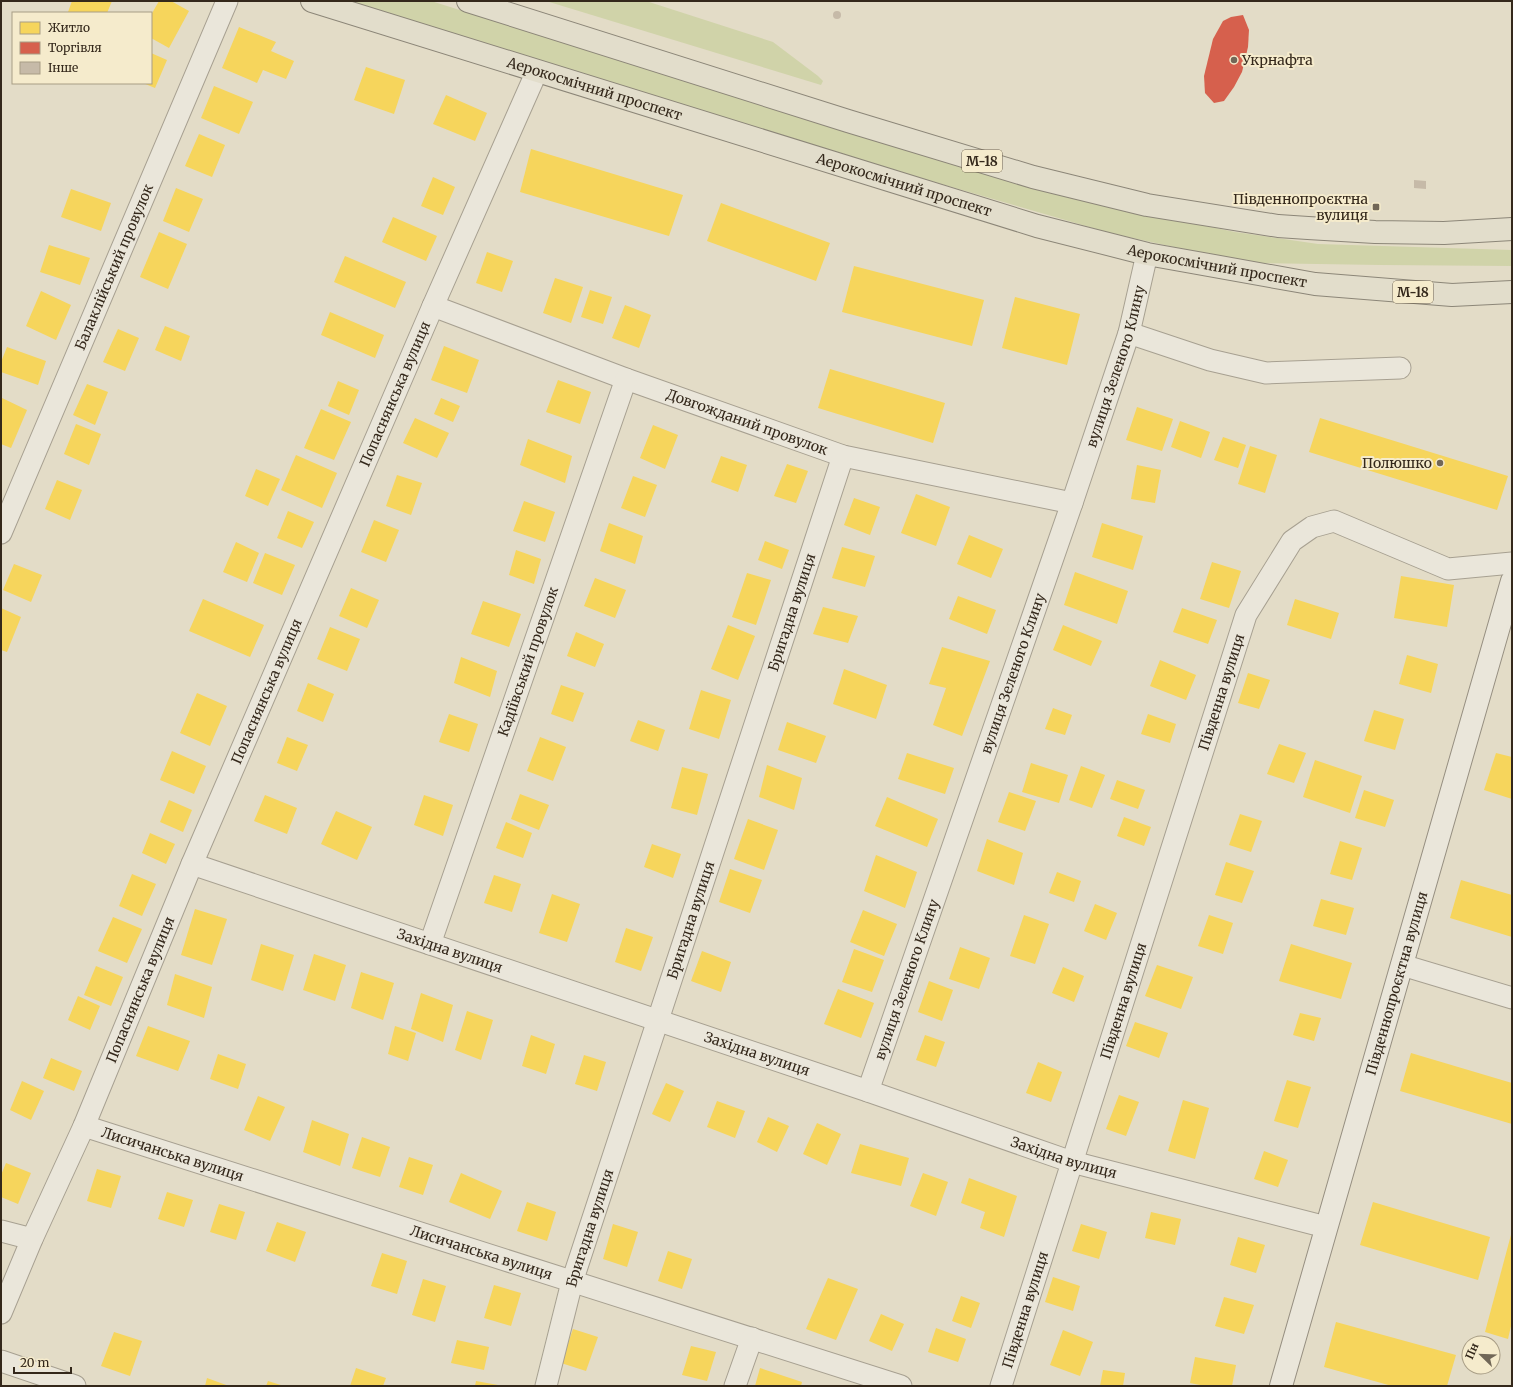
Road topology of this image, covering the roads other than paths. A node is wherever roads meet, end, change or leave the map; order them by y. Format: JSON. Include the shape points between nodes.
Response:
{"nodes":[{"id":1,"x":227,"y":1,"type":"edge"},
{"id":2,"x":312,"y":1,"type":"edge"},
{"id":3,"x":468,"y":1,"type":"edge"},
{"id":4,"x":537,"y":71,"type":"junction"},
{"id":5,"x":1512,"y":229,"type":"edge"},
{"id":6,"x":1147,"y":254,"type":"junction"},
{"id":7,"x":1512,"y":292,"type":"edge"},
{"id":8,"x":433,"y":306,"type":"junction"},
{"id":9,"x":1129,"y":333,"type":"junction"},
{"id":10,"x":1400,"y":368,"type":"dead end"},
{"id":11,"x":626,"y":379,"type":"junction"},
{"id":12,"x":843,"y":456,"type":"junction"},
{"id":13,"x":1072,"y":503,"type":"junction"},
{"id":14,"x":1,"y":534,"type":"edge"},
{"id":15,"x":1512,"y":563,"type":"edge"},
{"id":16,"x":1512,"y":580,"type":"edge"},
{"id":17,"x":192,"y":864,"type":"junction"},
{"id":18,"x":430,"y":944,"type":"junction"},
{"id":19,"x":1402,"y":965,"type":"junction"},
{"id":20,"x":1512,"y":998,"type":"edge"},
{"id":21,"x":658,"y":1020,"type":"junction"},
{"id":22,"x":868,"y":1091,"type":"junction"},
{"id":23,"x":84,"y":1126,"type":"junction"},
{"id":24,"x":1072,"y":1162,"type":"junction"},
{"id":25,"x":1326,"y":1227,"type":"junction"},
{"id":26,"x":1,"y":1231,"type":"edge"},
{"id":27,"x":32,"y":1240,"type":"junction"},
{"id":28,"x":572,"y":1282,"type":"junction"},
{"id":29,"x":1,"y":1313,"type":"edge"},
{"id":30,"x":752,"y":1338,"type":"junction"},
{"id":31,"x":1,"y":1361,"type":"edge"},
{"id":32,"x":75,"y":1386,"type":"edge"},
{"id":33,"x":546,"y":1386,"type":"edge"},
{"id":34,"x":735,"y":1386,"type":"edge"},
{"id":35,"x":901,"y":1386,"type":"edge"},
{"id":36,"x":1001,"y":1386,"type":"edge"},
{"id":37,"x":1281,"y":1386,"type":"edge"}],
"edges":[{"from":1,"to":14,"type":"street","name":"Балаклійський провулок"},
{"from":2,"to":4,"type":"main road","name":"Аерокосмічний проспект","number":"М-18"},
{"from":3,"to":5,"type":"main road","number":"М-18","via":[[848,121],[1025,174],[1147,205],[1278,226],[1308,228],[1444,233]]},
{"from":4,"to":6,"type":"main road","name":"Аерокосмічний проспект","number":"М-18","via":[[1037,226]]},
{"from":4,"to":8,"type":"street","name":"Попаснянська вулиця"},
{"from":6,"to":7,"type":"main road","name":"Аерокосмічний проспект","number":"М-18","via":[[1314,284],[1452,295]]},
{"from":6,"to":9,"type":"street","name":"вулиця Зеленого Клину"},
{"from":8,"to":11,"type":"street","name":"Довгожданий провулок"},
{"from":8,"to":17,"type":"street","name":"Попаснянська вулиця"},
{"from":9,"to":10,"type":"street","via":[[1210,360],[1266,373]]},
{"from":9,"to":13,"type":"street","name":"вулиця Зеленого Клину"},
{"from":11,"to":12,"type":"street","name":"Довгожданий провулок"},
{"from":11,"to":18,"type":"street","name":"Кадіївський провулок"},
{"from":12,"to":13,"type":"street","name":"Довгожданий провулок"},
{"from":12,"to":21,"type":"street","name":"Бригадна вулиця"},
{"from":13,"to":22,"type":"street","name":"вулиця Зеленого Клину"},
{"from":15,"to":24,"type":"street","name":"Південна вулиця","via":[[1448,569],[1334,521],[1312,526],[1292,541],[1246,615]]},
{"from":16,"to":19,"type":"main road","name":"Південнопроєктна вулиця"},
{"from":17,"to":18,"type":"street","name":"Західна вулиця"},
{"from":17,"to":23,"type":"street","name":"Попаснянська вулиця"},
{"from":18,"to":21,"type":"street","name":"Західна вулиця"},
{"from":19,"to":20,"type":"street"},
{"from":19,"to":25,"type":"main road","name":"Південнопроєктна вулиця"},
{"from":21,"to":22,"type":"street","name":"Західна вулиця"},
{"from":21,"to":28,"type":"street","name":"Бригадна вулиця"},
{"from":22,"to":24,"type":"street","name":"Західна вулиця"},
{"from":23,"to":27,"type":"street","name":"Попаснянська вулиця"},
{"from":23,"to":28,"type":"street","name":"Лисичанська вулиця"},
{"from":24,"to":25,"type":"street","name":"Західна вулиця"},
{"from":24,"to":36,"type":"street","name":"Південна вулиця"},
{"from":25,"to":37,"type":"main road","name":"Південнопроєктна вулиця"},
{"from":26,"to":27,"type":"street"},
{"from":27,"to":29,"type":"street","name":"Попаснянська вулиця"},
{"from":28,"to":30,"type":"street","name":"Лисичанська вулиця"},
{"from":28,"to":33,"type":"street","name":"Бригадна вулиця"},
{"from":30,"to":34,"type":"street"},
{"from":30,"to":35,"type":"street","name":"Лисичанська вулиця"},
{"from":31,"to":32,"type":"street"}]}
